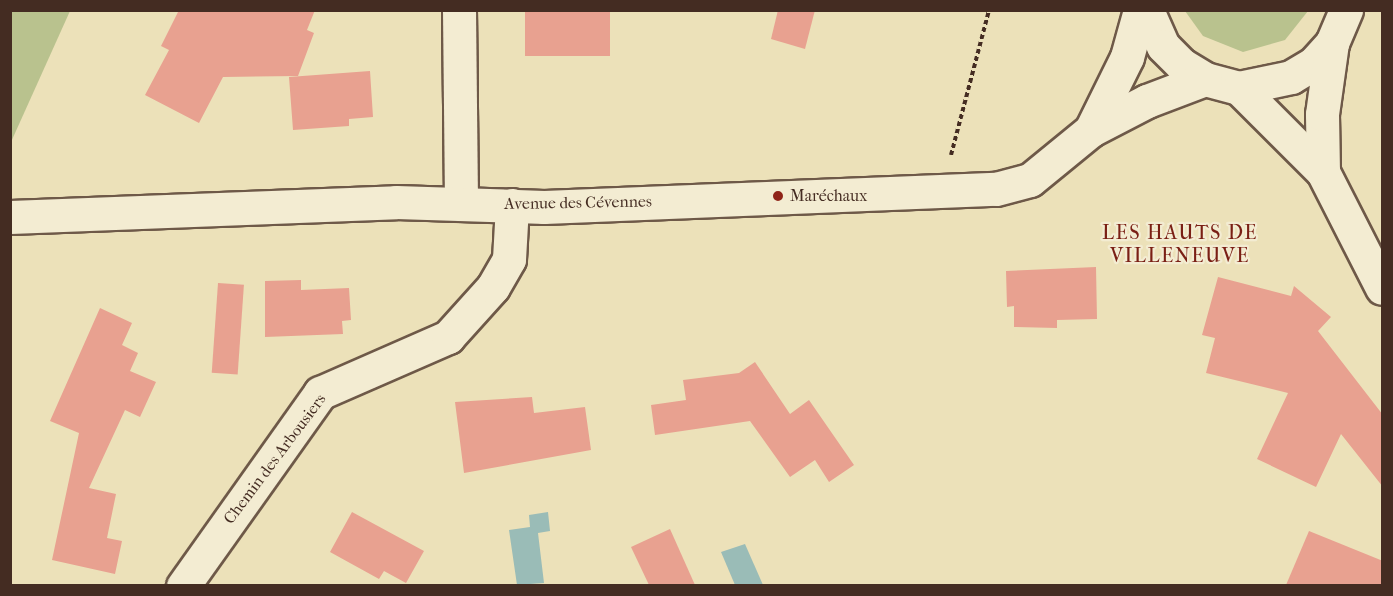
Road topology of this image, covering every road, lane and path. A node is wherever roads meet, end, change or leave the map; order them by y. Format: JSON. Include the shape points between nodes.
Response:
{"nodes":[{"id":1,"x":459,"y":10,"type":"edge"},
{"id":2,"x":989,"y":10,"type":"edge"},
{"id":3,"x":1140,"y":10,"type":"edge"},
{"id":4,"x":1147,"y":10,"type":"edge"},
{"id":5,"x":1346,"y":10,"type":"edge"},
{"id":6,"x":1332,"y":43,"type":"junction"},
{"id":7,"x":1205,"y":79,"type":"junction"},
{"id":8,"x":1239,"y":88,"type":"junction"},
{"id":9,"x":1091,"y":130,"type":"junction"},
{"id":10,"x":962,"y":155,"type":"dead end"},
{"id":11,"x":939,"y":156,"type":"dead end"},
{"id":12,"x":951,"y":156,"type":"junction"},
{"id":13,"x":1323,"y":172,"type":"junction"},
{"id":14,"x":461,"y":204,"type":"junction"},
{"id":15,"x":512,"y":205,"type":"junction"},
{"id":16,"x":10,"y":217,"type":"edge"},
{"id":17,"x":1383,"y":288,"type":"edge"},
{"id":18,"x":183,"y":585,"type":"edge"}],
"edges":[{"from":1,"to":14,"type":"street"},
{"from":2,"to":12,"type":"path"},
{"from":3,"to":9,"type":"street","name":"Avenue des Cévennes","via":[[1127,57]]},
{"from":4,"to":7,"type":"street","via":[[1163,46]]},
{"from":5,"to":6,"type":"street"},
{"from":6,"to":8,"type":"street","via":[[1291,78]]},
{"from":6,"to":13,"type":"street","via":[[1322,114]]},
{"from":7,"to":8,"type":"street"},
{"from":7,"to":9,"type":"street","name":"Avenue des Cévennes","via":[[1146,101]]},
{"from":8,"to":13,"type":"street"},
{"from":9,"to":15,"type":"street","name":"Avenue des Cévennes","via":[[1030,180],[996,189]]},
{"from":10,"to":12,"type":"path"},
{"from":11,"to":12,"type":"path"},
{"from":13,"to":17,"type":"street"},
{"from":14,"to":15,"type":"street","name":"Avenue des Cévennes"},
{"from":14,"to":16,"type":"street","name":"Avenue des Cévennes"},
{"from":15,"to":18,"type":"street","name":"Chemin des Arbousiers","via":[[509,259],[493,287],[448,337],[320,393]]}]}
